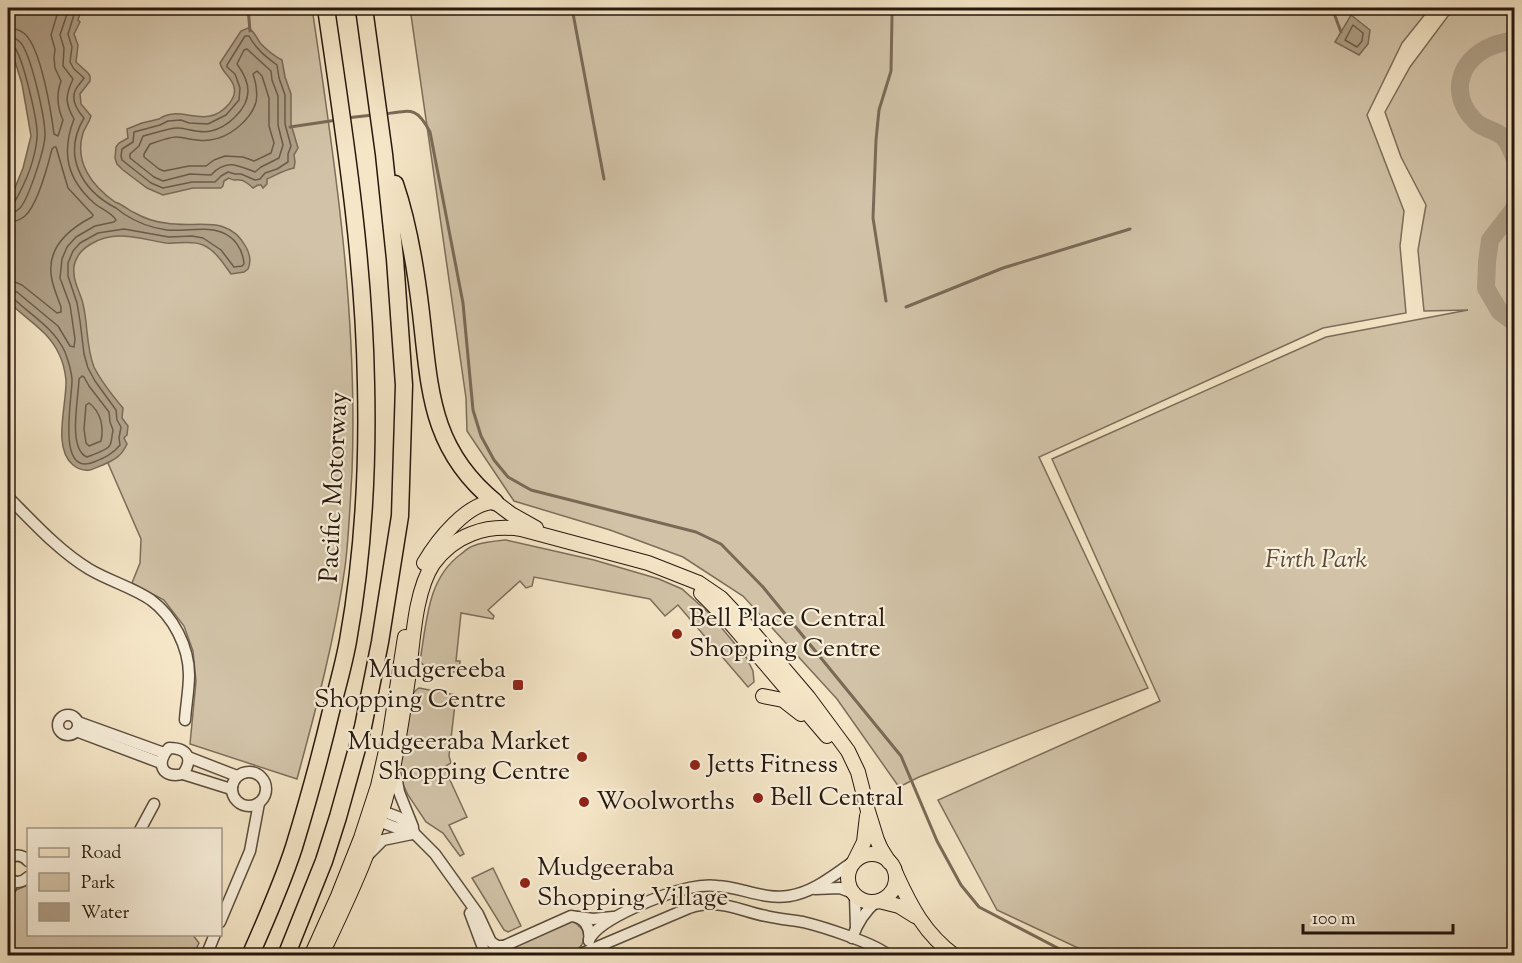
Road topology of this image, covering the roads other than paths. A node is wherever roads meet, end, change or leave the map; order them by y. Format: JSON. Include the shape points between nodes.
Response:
{"nodes":[{"id":1,"x":326,"y":8,"type":"edge"},
{"id":2,"x":364,"y":8,"type":"edge"},
{"id":3,"x":384,"y":154,"type":"junction"},
{"id":4,"x":8,"y":497,"type":"edge"},
{"id":5,"x":495,"y":502,"type":"junction"},
{"id":6,"x":556,"y":538,"type":"junction"},
{"id":7,"x":405,"y":677,"type":"junction"},
{"id":8,"x":786,"y":679,"type":"junction"},
{"id":9,"x":763,"y":696,"type":"dead end"},
{"id":10,"x":185,"y":720,"type":"dead end"},
{"id":11,"x":77,"y":727,"type":"dead end"},
{"id":12,"x":830,"y":738,"type":"junction"},
{"id":13,"x":188,"y":757,"type":"junction"},
{"id":14,"x":163,"y":758,"type":"junction"},
{"id":15,"x":395,"y":758,"type":"junction"},
{"id":16,"x":183,"y":774,"type":"junction"},
{"id":17,"x":237,"y":776,"type":"junction"},
{"id":18,"x":862,"y":786,"type":"junction"},
{"id":19,"x":231,"y":789,"type":"junction"},
{"id":20,"x":259,"y":803,"type":"junction"},
{"id":21,"x":154,"y":804,"type":"dead end"},
{"id":22,"x":247,"y":806,"type":"junction"},
{"id":23,"x":868,"y":811,"type":"junction"},
{"id":24,"x":377,"y":815,"type":"junction"},
{"id":25,"x":141,"y":828,"type":"edge"},
{"id":26,"x":253,"y":829,"type":"junction"},
{"id":27,"x":414,"y":833,"type":"junction"},
{"id":28,"x":366,"y":856,"type":"junction"},
{"id":29,"x":8,"y":859,"type":"edge"},
{"id":30,"x":27,"y":860,"type":"edge"},
{"id":31,"x":854,"y":861,"type":"junction"},
{"id":32,"x":892,"y":866,"type":"junction"},
{"id":33,"x":27,"y":878,"type":"edge"},
{"id":34,"x":10,"y":880,"type":"edge"},
{"id":35,"x":815,"y":889,"type":"junction"},
{"id":36,"x":460,"y":890,"type":"junction"},
{"id":37,"x":8,"y":894,"type":"edge"},
{"id":38,"x":854,"y":894,"type":"junction"},
{"id":39,"x":878,"y":902,"type":"junction"},
{"id":40,"x":222,"y":917,"type":"edge"},
{"id":41,"x":578,"y":917,"type":"junction"},
{"id":42,"x":616,"y":917,"type":"junction"},
{"id":43,"x":919,"y":920,"type":"junction"},
{"id":44,"x":854,"y":933,"type":"junction"},
{"id":45,"x":214,"y":936,"type":"edge"},
{"id":46,"x":589,"y":940,"type":"junction"},
{"id":47,"x":494,"y":953,"type":"edge"},
{"id":48,"x":580,"y":954,"type":"edge"},
{"id":49,"x":206,"y":956,"type":"edge"},
{"id":50,"x":250,"y":956,"type":"edge"},
{"id":51,"x":286,"y":956,"type":"edge"},
{"id":52,"x":311,"y":956,"type":"edge"},
{"id":53,"x":321,"y":956,"type":"edge"},
{"id":54,"x":889,"y":956,"type":"edge"},
{"id":55,"x":955,"y":956,"type":"edge"}],
"edges":[{"from":1,"to":50,"type":"highway","name":"Pacific Motorway","via":[[360,276],[366,382],[363,513],[348,643],[321,754],[293,849]]},
{"from":2,"to":3,"type":"highway"},
{"from":3,"to":5,"type":"highway","via":[[407,229],[438,422],[465,471]]},
{"from":3,"to":51,"type":"highway","via":[[404,385],[400,516],[371,692],[354,760],[324,861]]},
{"from":4,"to":10,"type":"street","via":[[56,544],[90,570],[152,601],[168,617],[180,636],[188,663]]},
{"from":5,"to":6,"type":"main road"},
{"from":5,"to":7,"type":"main road","via":[[480,506],[457,522],[425,561],[412,596]]},
{"from":6,"to":7,"type":"main road","via":[[498,528],[472,533],[450,546],[434,564],[424,584]]},
{"from":6,"to":8,"type":"main road","via":[[627,557],[702,585],[720,598]]},
{"from":7,"to":15,"type":"main road"},
{"from":7,"to":24,"type":"main road","via":[[385,757]]},
{"from":8,"to":12,"type":"main road"},
{"from":8,"to":18,"type":"main road","via":[[827,721],[848,751]]},
{"from":9,"to":12,"type":"main road","via":[[783,700]]},
{"from":11,"to":14,"type":"street"},
{"from":12,"to":18,"type":"main road"},
{"from":13,"to":14,"type":"street","via":[[184,751],[169,748]]},
{"from":13,"to":16,"type":"street","via":[[189,765]]},
{"from":13,"to":17,"type":"street"},
{"from":14,"to":16,"type":"street","via":[[164,771],[175,776]]},
{"from":15,"to":24,"type":"main road"},
{"from":15,"to":27,"type":"street","via":[[396,781]]},
{"from":16,"to":19,"type":"street"},
{"from":17,"to":19,"type":"street"},
{"from":17,"to":20,"type":"street","via":[[250,771],[262,778],[266,791]]},
{"from":18,"to":23,"type":"main road"},
{"from":19,"to":22,"type":"street","via":[[236,800]]},
{"from":20,"to":22,"type":"street"},
{"from":20,"to":26,"type":"street"},
{"from":21,"to":25,"type":"street"},
{"from":22,"to":26,"type":"street"},
{"from":23,"to":31,"type":"main road","via":[[864,842]]},
{"from":23,"to":32,"type":"main road"},
{"from":24,"to":27,"type":"street","via":[[398,817]]},
{"from":24,"to":28,"type":"main road"},
{"from":24,"to":52,"type":"main road","via":[[362,838]]},
{"from":26,"to":40,"type":"street","via":[[248,858]]},
{"from":27,"to":28,"type":"street","via":[[386,839]]},
{"from":27,"to":36,"type":"street","via":[[435,854]]},
{"from":28,"to":53,"type":"main road"},
{"from":29,"to":30,"type":"street","via":[[18,855]]},
{"from":31,"to":32,"type":"main road","via":[[873,854],[882,856]]},
{"from":31,"to":35,"type":"street"},
{"from":31,"to":38,"type":"main road","via":[[848,876]]},
{"from":32,"to":39,"type":"main road","via":[[894,887]]},
{"from":32,"to":43,"type":"main road"},
{"from":33,"to":34,"type":"street","via":[[19,882]]},
{"from":34,"to":37,"type":"street"},
{"from":35,"to":38,"type":"street","via":[[840,888]]},
{"from":35,"to":42,"type":"street","via":[[778,897],[723,886],[695,887]]},
{"from":36,"to":47,"type":"street"},
{"from":36,"to":47,"type":"street","via":[[478,914],[491,942],[498,946]]},
{"from":38,"to":39,"type":"main road","via":[[867,902]]},
{"from":38,"to":44,"type":"street"},
{"from":39,"to":43,"type":"main road","via":[[899,906]]},
{"from":39,"to":44,"type":"street","via":[[868,909]]},
{"from":41,"to":42,"type":"street"},
{"from":41,"to":46,"type":"street","via":[[587,926]]},
{"from":41,"to":47,"type":"street","via":[[568,917]]},
{"from":42,"to":46,"type":"street","via":[[594,931]]},
{"from":43,"to":55,"type":"main road"},
{"from":44,"to":48,"type":"street","via":[[762,916],[726,905],[698,905]]},
{"from":44,"to":54,"type":"street"},
{"from":45,"to":49,"type":"street"},
{"from":46,"to":48,"type":"street"}]}
